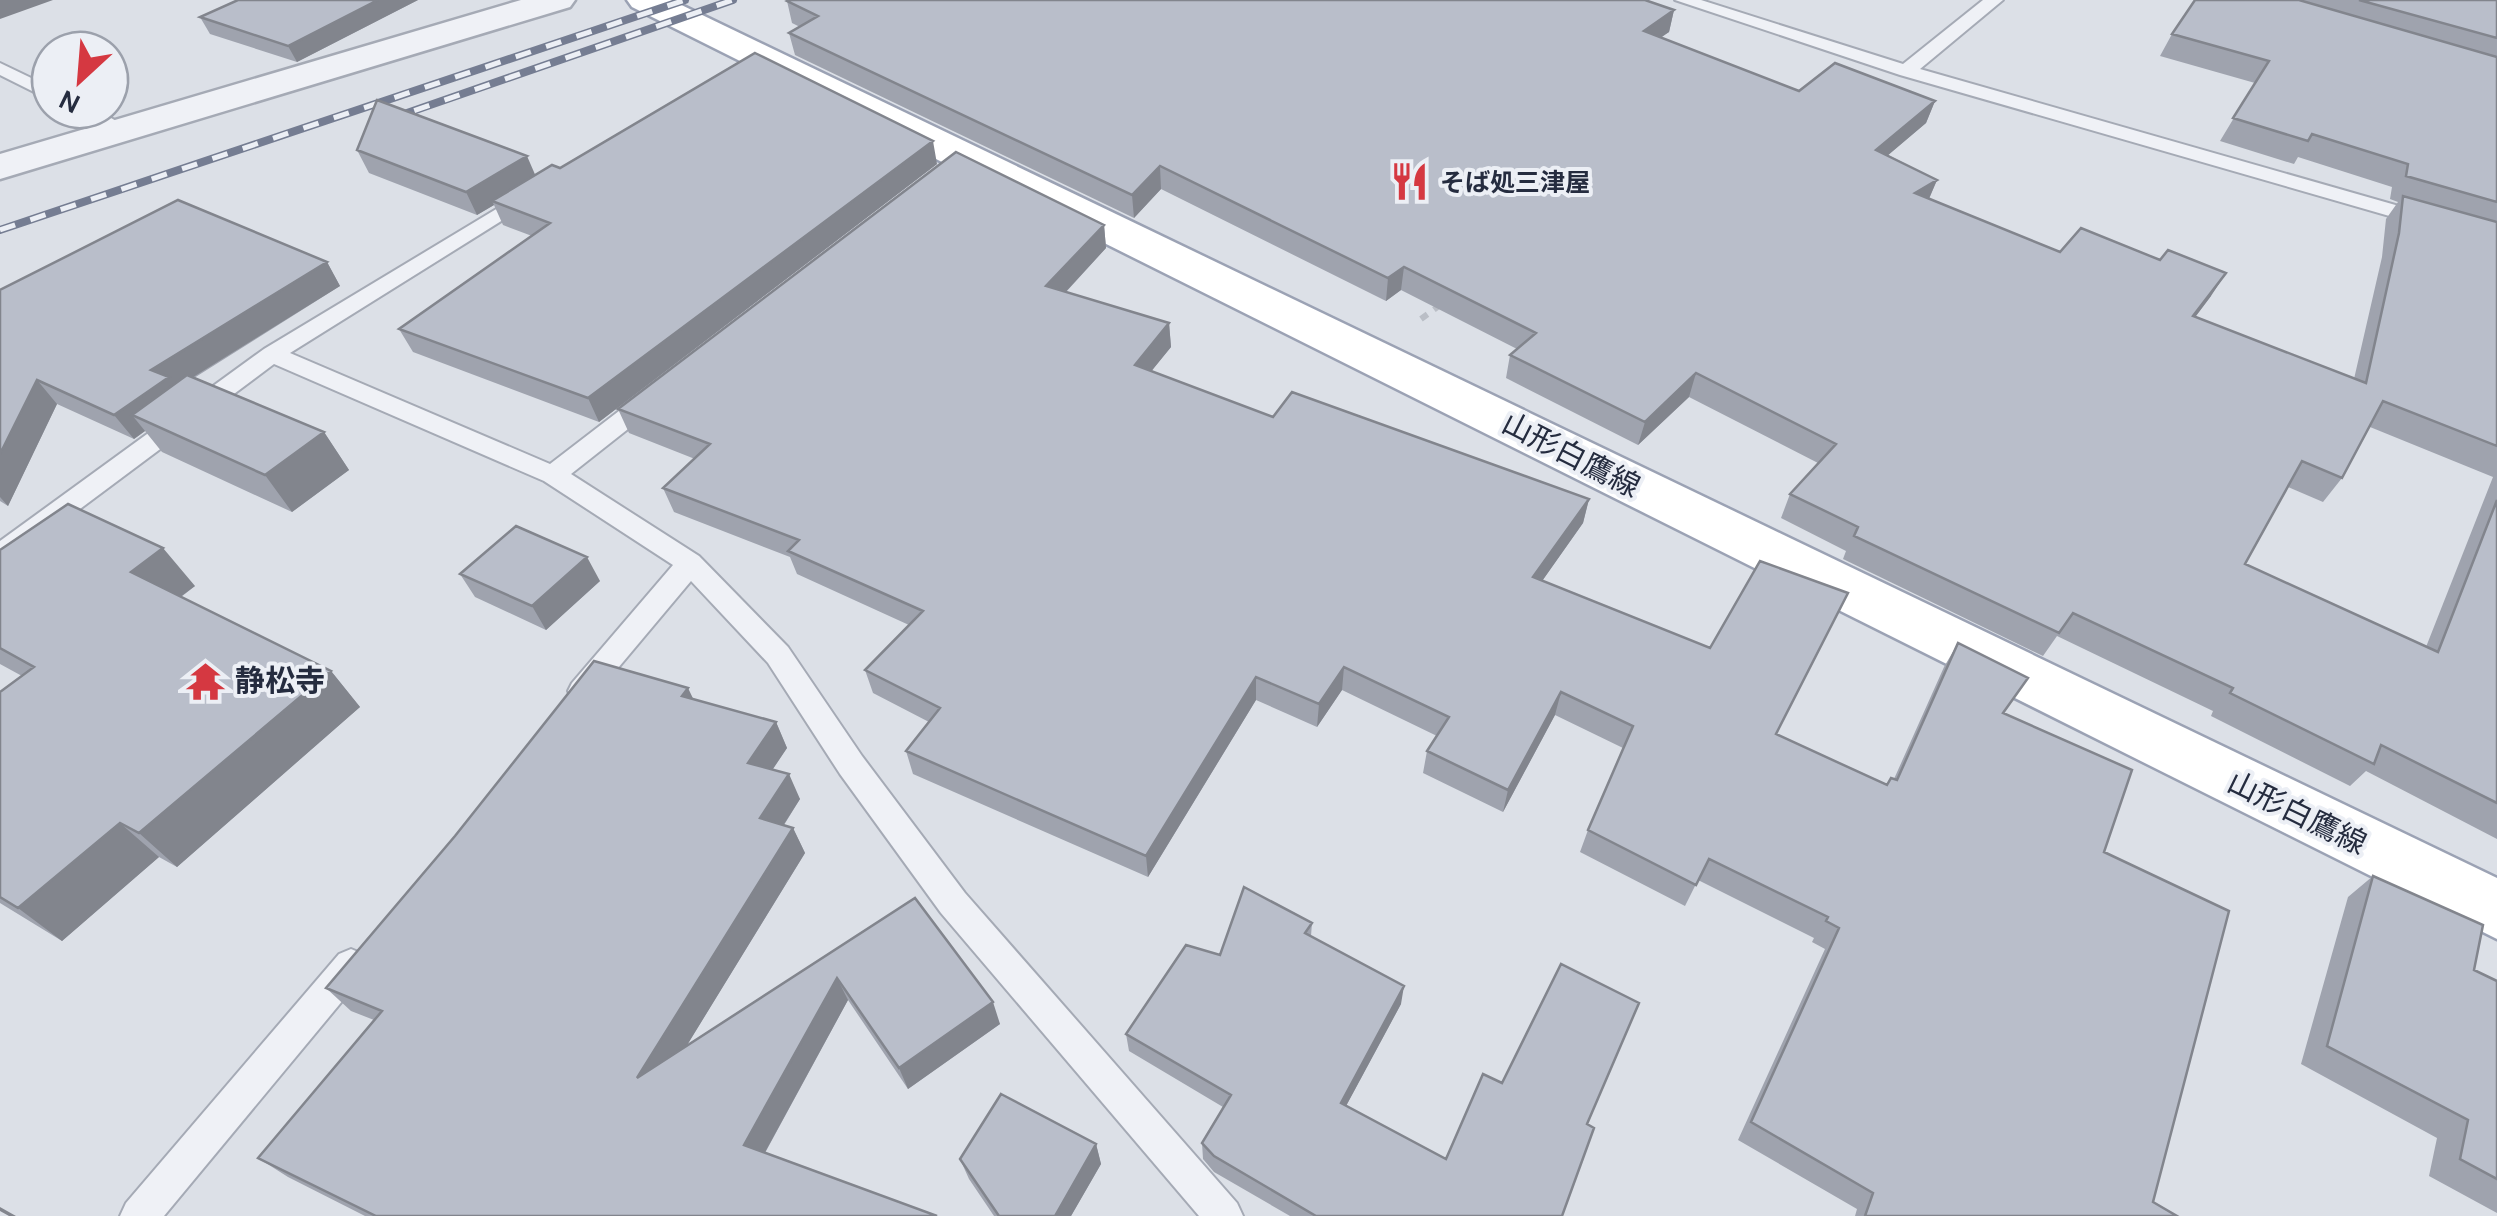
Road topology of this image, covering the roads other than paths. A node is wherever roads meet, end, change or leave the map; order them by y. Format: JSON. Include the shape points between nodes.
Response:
{"nodes":[{"id":1,"x":558,"y":0,"type":"edge"},
{"id":2,"x":644,"y":0,"type":"edge"},
{"id":3,"x":1684,"y":0,"type":"edge"},
{"id":4,"x":1994,"y":0,"type":"edge"},
{"id":5,"x":0,"y":68,"type":"edge"},
{"id":6,"x":1906,"y":71,"type":"junction"},
{"id":7,"x":30,"y":84,"type":"edge"},
{"id":8,"x":130,"y":128,"type":"edge"},
{"id":9,"x":122,"y":130,"type":"edge"},
{"id":10,"x":0,"y":168,"type":"edge"},
{"id":11,"x":555,"y":179,"type":"edge"},
{"id":12,"x":2497,"y":241,"type":"edge"},
{"id":13,"x":272,"y":354,"type":"junction"},
{"id":14,"x":679,"y":378,"type":"edge"},
{"id":15,"x":553,"y":475,"type":"junction"},
{"id":16,"x":0,"y":554,"type":"edge"},
{"id":17,"x":690,"y":563,"type":"junction"},
{"id":18,"x":562,"y":715,"type":"edge"},
{"id":19,"x":2497,"y":910,"type":"edge"},
{"id":20,"x":370,"y":943,"type":"edge"},
{"id":21,"x":140,"y":1216,"type":"edge"},
{"id":22,"x":1224,"y":1216,"type":"edge"}],
"edges":[{"from":1,"to":8,"type":"street"},
{"from":2,"to":19,"type":"main road","name":"山形白鷹線","via":[[746,61],[955,164],[1374,356]]},
{"from":3,"to":6,"type":"lane"},
{"from":4,"to":6,"type":"lane"},
{"from":5,"to":7,"type":"lane"},
{"from":6,"to":12,"type":"lane"},
{"from":9,"to":10,"type":"street"},
{"from":11,"to":13,"type":"lane"},
{"from":13,"to":15,"type":"lane"},
{"from":13,"to":16,"type":"lane"},
{"from":14,"to":15,"type":"lane"},
{"from":15,"to":17,"type":"lane"},
{"from":17,"to":18,"type":"lane"},
{"from":17,"to":22,"type":"lane","via":[[778,656],[953,903]]},
{"from":20,"to":21,"type":"lane"}]}
